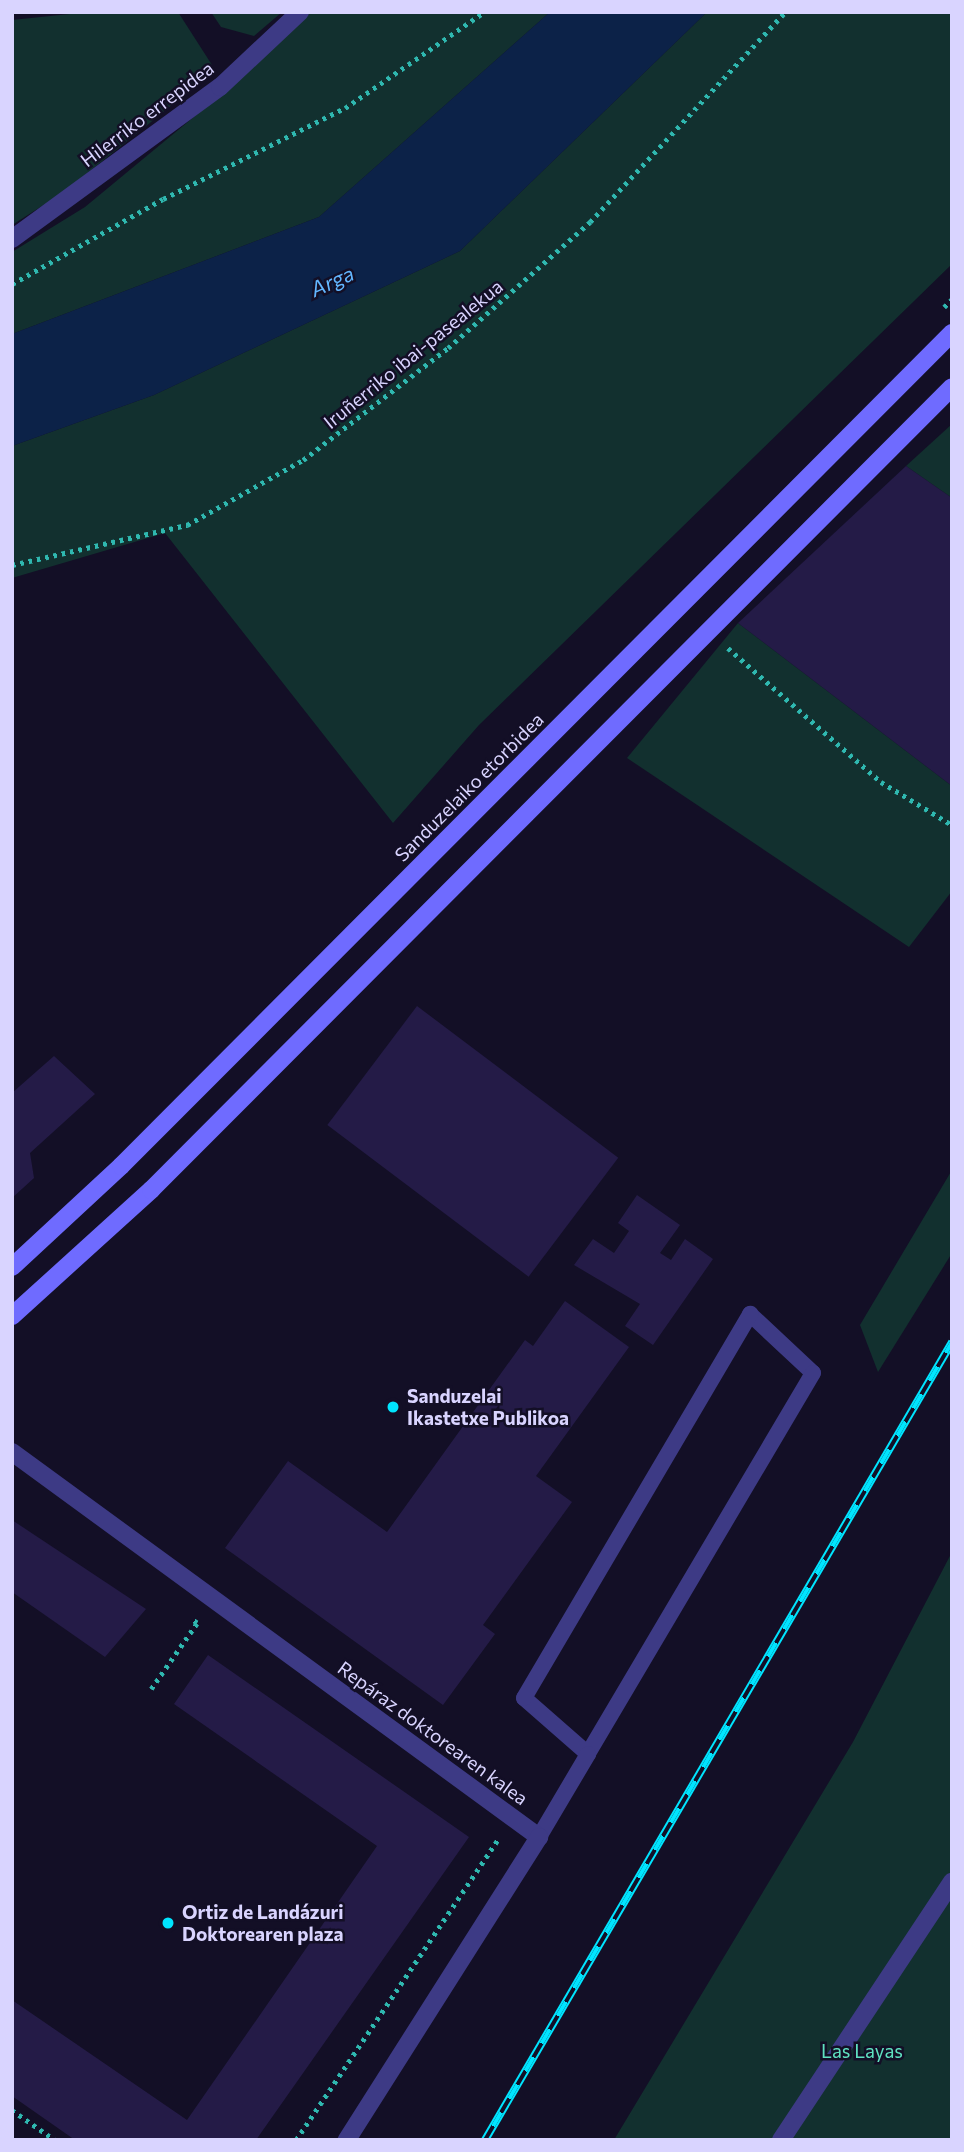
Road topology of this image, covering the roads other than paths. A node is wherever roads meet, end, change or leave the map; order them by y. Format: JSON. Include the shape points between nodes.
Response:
{"nodes":[{"id":1,"x":300,"y":12,"type":"edge"},
{"id":2,"x":12,"y":239,"type":"edge"},
{"id":3,"x":952,"y":333,"type":"edge"},
{"id":4,"x":952,"y":387,"type":"edge"},
{"id":5,"x":12,"y":1267,"type":"edge"},
{"id":6,"x":12,"y":1316,"type":"edge"},
{"id":7,"x":12,"y":1452,"type":"edge"},
{"id":8,"x":588,"y":1754,"type":"junction"},
{"id":9,"x":539,"y":1837,"type":"junction"},
{"id":10,"x":952,"y":1882,"type":"edge"},
{"id":11,"x":347,"y":2140,"type":"edge"},
{"id":12,"x":781,"y":2140,"type":"edge"}],
"edges":[{"from":1,"to":2,"type":"street","name":"Hilerriko errepidea","via":[[220,87]]},
{"from":3,"to":5,"type":"main road","name":"Sanduzelaiko etorbidea","via":[[121,1166]]},
{"from":4,"to":6,"type":"main road","via":[[151,1190]]},
{"from":7,"to":9,"type":"street","name":"Repáraz doktorearen kalea"},
{"from":8,"to":8,"type":"lane","via":[[813,1373],[750,1314],[524,1698]]},
{"from":8,"to":9,"type":"lane"},
{"from":9,"to":11,"type":"street"},
{"from":10,"to":12,"type":"street"}]}
